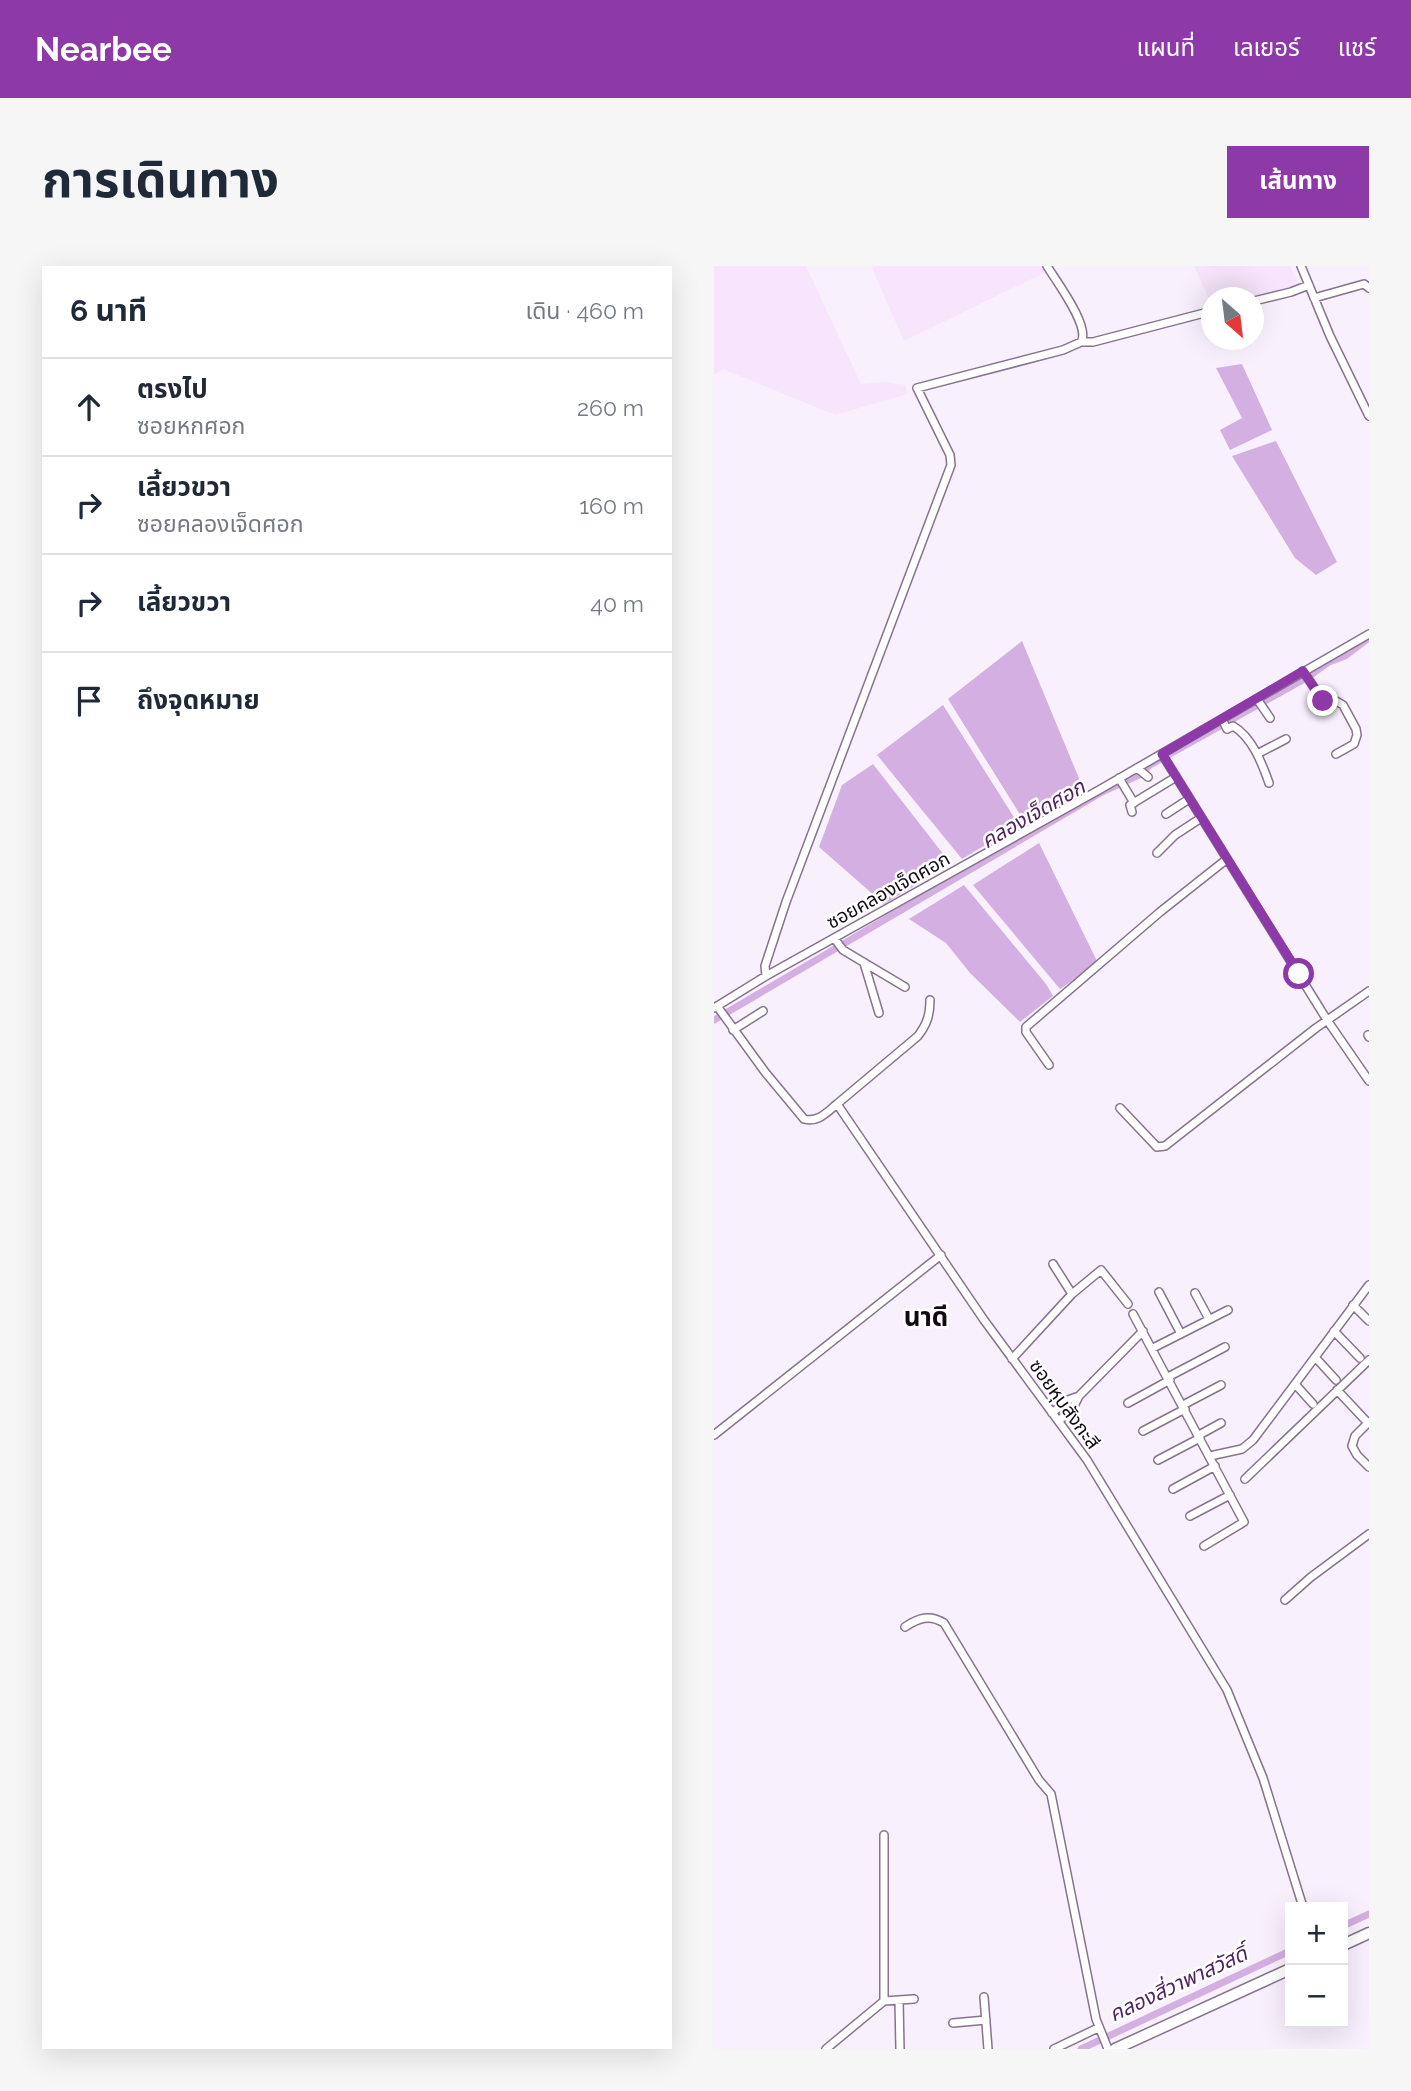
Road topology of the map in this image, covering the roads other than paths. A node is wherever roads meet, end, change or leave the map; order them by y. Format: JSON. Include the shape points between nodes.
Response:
{"nodes":[{"id":1,"x":1047,"y":266,"type":"edge"},
{"id":2,"x":1301,"y":266,"type":"edge"},
{"id":3,"x":1309,"y":285,"type":"junction"},
{"id":4,"x":1369,"y":288,"type":"edge"},
{"id":5,"x":1314,"y":298,"type":"junction"},
{"id":6,"x":1264,"y":299,"type":"edge"},
{"id":7,"x":1201,"y":314,"type":"edge"},
{"id":8,"x":1082,"y":342,"type":"junction"},
{"id":9,"x":1369,"y":416,"type":"edge"},
{"id":10,"x":1369,"y":634,"type":"edge"},
{"id":11,"x":1304,"y":673,"type":"junction"},
{"id":12,"x":1257,"y":699,"type":"junction"},
{"id":13,"x":1270,"y":718,"type":"dead end"},
{"id":14,"x":1224,"y":722,"type":"junction"},
{"id":15,"x":1286,"y":739,"type":"dead end"},
{"id":16,"x":1162,"y":754,"type":"junction"},
{"id":17,"x":1257,"y":754,"type":"junction"},
{"id":18,"x":1336,"y":754,"type":"dead end"},
{"id":19,"x":1172,"y":780,"type":"junction"},
{"id":20,"x":1122,"y":782,"type":"junction"},
{"id":21,"x":1269,"y":783,"type":"dead end"},
{"id":22,"x":1185,"y":802,"type":"junction"},
{"id":23,"x":1134,"y":803,"type":"junction"},
{"id":24,"x":1132,"y":813,"type":"dead end"},
{"id":25,"x":1166,"y":814,"type":"dead end"},
{"id":26,"x":1196,"y":820,"type":"junction"},
{"id":27,"x":1157,"y":853,"type":"dead end"},
{"id":28,"x":1227,"y":859,"type":"junction"},
{"id":29,"x":837,"y":942,"type":"junction"},
{"id":30,"x":864,"y":963,"type":"junction"},
{"id":31,"x":766,"y":976,"type":"junction"},
{"id":32,"x":905,"y":987,"type":"dead end"},
{"id":33,"x":1369,"y":992,"type":"edge"},
{"id":34,"x":930,"y":1000,"type":"dead end"},
{"id":35,"x":718,"y":1010,"type":"edge"},
{"id":36,"x":763,"y":1011,"type":"dead end"},
{"id":37,"x":879,"y":1013,"type":"dead end"},
{"id":38,"x":1322,"y":1024,"type":"junction"},
{"id":39,"x":733,"y":1030,"type":"junction"},
{"id":40,"x":1049,"y":1065,"type":"dead end"},
{"id":41,"x":1369,"y":1081,"type":"edge"},
{"id":42,"x":837,"y":1104,"type":"junction"},
{"id":43,"x":1120,"y":1108,"type":"dead end"},
{"id":44,"x":937,"y":1258,"type":"junction"},
{"id":45,"x":1052,"y":1264,"type":"dead end"},
{"id":46,"x":1369,"y":1285,"type":"edge"},
{"id":47,"x":1159,"y":1292,"type":"dead end"},
{"id":48,"x":1195,"y":1293,"type":"dead end"},
{"id":49,"x":1072,"y":1294,"type":"junction"},
{"id":50,"x":1128,"y":1304,"type":"dead end"},
{"id":51,"x":1353,"y":1305,"type":"junction"},
{"id":52,"x":1228,"y":1310,"type":"dead end"},
{"id":53,"x":1133,"y":1314,"type":"dead end"},
{"id":54,"x":1209,"y":1319,"type":"junction"},
{"id":55,"x":1369,"y":1321,"type":"edge"},
{"id":56,"x":1143,"y":1331,"type":"junction"},
{"id":57,"x":1334,"y":1331,"type":"junction"},
{"id":58,"x":1181,"y":1334,"type":"junction"},
{"id":59,"x":1225,"y":1347,"type":"dead end"},
{"id":60,"x":1153,"y":1348,"type":"junction"},
{"id":61,"x":1315,"y":1357,"type":"junction"},
{"id":62,"x":1360,"y":1358,"type":"dead end"},
{"id":63,"x":1013,"y":1359,"type":"junction"},
{"id":64,"x":1369,"y":1360,"type":"edge"},
{"id":65,"x":1169,"y":1379,"type":"junction"},
{"id":66,"x":1336,"y":1380,"type":"dead end"},
{"id":67,"x":1295,"y":1384,"type":"junction"},
{"id":68,"x":1221,"y":1385,"type":"dead end"},
{"id":69,"x":1337,"y":1391,"type":"junction"},
{"id":70,"x":1128,"y":1403,"type":"dead end"},
{"id":71,"x":1313,"y":1404,"type":"dead end"},
{"id":72,"x":1069,"y":1405,"type":"junction"},
{"id":73,"x":1184,"y":1407,"type":"junction"},
{"id":74,"x":1052,"y":1413,"type":"junction"},
{"id":75,"x":1059,"y":1421,"type":"junction"},
{"id":76,"x":1368,"y":1422,"type":"edge"},
{"id":77,"x":1221,"y":1423,"type":"dead end"},
{"id":78,"x":1143,"y":1431,"type":"dead end"},
{"id":79,"x":714,"y":1435,"type":"edge"},
{"id":80,"x":1199,"y":1436,"type":"junction"},
{"id":81,"x":1210,"y":1456,"type":"junction"},
{"id":82,"x":1158,"y":1460,"type":"dead end"},
{"id":83,"x":1215,"y":1466,"type":"junction"},
{"id":84,"x":1369,"y":1467,"type":"edge"},
{"id":85,"x":1245,"y":1479,"type":"dead end"},
{"id":86,"x":1172,"y":1489,"type":"dead end"},
{"id":87,"x":1230,"y":1495,"type":"junction"},
{"id":88,"x":1190,"y":1516,"type":"dead end"},
{"id":89,"x":1369,"y":1534,"type":"edge"},
{"id":90,"x":1204,"y":1546,"type":"dead end"},
{"id":91,"x":1285,"y":1601,"type":"dead end"},
{"id":92,"x":905,"y":1627,"type":"dead end"},
{"id":93,"x":884,"y":1835,"type":"dead end"},
{"id":94,"x":1301,"y":1902,"type":"edge"},
{"id":95,"x":1369,"y":1933,"type":"edge"},
{"id":96,"x":1348,"y":1943,"type":"edge"},
{"id":97,"x":1285,"y":1971,"type":"edge"},
{"id":98,"x":984,"y":1997,"type":"dead end"},
{"id":99,"x":914,"y":1999,"type":"dead end"},
{"id":100,"x":899,"y":2000,"type":"junction"},
{"id":101,"x":884,"y":2001,"type":"junction"},
{"id":102,"x":986,"y":2020,"type":"junction"},
{"id":103,"x":953,"y":2023,"type":"dead end"},
{"id":104,"x":1099,"y":2030,"type":"junction"},
{"id":105,"x":1106,"y":2046,"type":"edge"},
{"id":106,"x":826,"y":2049,"type":"edge"},
{"id":107,"x":900,"y":2049,"type":"edge"},
{"id":108,"x":988,"y":2049,"type":"edge"},
{"id":109,"x":1054,"y":2049,"type":"edge"},
{"id":110,"x":1115,"y":2049,"type":"edge"}],
"edges":[{"from":1,"to":8,"type":"street","via":[[1079,319]]},
{"from":2,"to":3,"type":"street"},
{"from":3,"to":5,"type":"street"},
{"from":3,"to":6,"type":"street"},
{"from":4,"to":5,"type":"street","via":[[1364,284]]},
{"from":5,"to":9,"type":"street"},
{"from":7,"to":8,"type":"street"},
{"from":8,"to":31,"type":"street","via":[[917,388],[950,454],[951,465],[786,902],[765,965]]},
{"from":10,"to":11,"type":"street","name":"ซอยคลองเจ็ดศอก"},
{"from":11,"to":12,"type":"street","name":"ซอยคลองเจ็ดศอก"},
{"from":11,"to":18,"type":"street","via":[[1323,701],[1343,705],[1356,729],[1354,744]]},
{"from":12,"to":13,"type":"street"},
{"from":12,"to":14,"type":"street","name":"ซอยคลองเจ็ดศอก"},
{"from":14,"to":16,"type":"street","name":"ซอยคลองเจ็ดศอก"},
{"from":14,"to":17,"type":"street","via":[[1227,729],[1237,728]]},
{"from":15,"to":17,"type":"street"},
{"from":16,"to":19,"type":"street"},
{"from":16,"to":20,"type":"street","name":"ซอยคลองเจ็ดศอก","via":[[1142,773]]},
{"from":17,"to":21,"type":"street"},
{"from":19,"to":22,"type":"street"},
{"from":19,"to":23,"type":"street"},
{"from":20,"to":23,"type":"street"},
{"from":20,"to":29,"type":"street","name":"ซอยคลองเจ็ดศอก"},
{"from":22,"to":25,"type":"street"},
{"from":22,"to":26,"type":"street"},
{"from":23,"to":24,"type":"street","via":[[1129,807]]},
{"from":26,"to":27,"type":"street"},
{"from":26,"to":28,"type":"street"},
{"from":28,"to":38,"type":"street"},
{"from":28,"to":40,"type":"street","via":[[1026,1027]]},
{"from":29,"to":30,"type":"street"},
{"from":29,"to":31,"type":"street","name":"ซอยคลองเจ็ดศอก"},
{"from":30,"to":32,"type":"street"},
{"from":30,"to":37,"type":"street"},
{"from":31,"to":35,"type":"street","name":"ซอยคลองเจ็ดศอก"},
{"from":33,"to":38,"type":"street"},
{"from":34,"to":42,"type":"street","via":[[930,1015],[918,1036]]},
{"from":35,"to":39,"type":"street"},
{"from":36,"to":39,"type":"street"},
{"from":38,"to":41,"type":"street"},
{"from":38,"to":43,"type":"street","via":[[1161,1148]]},
{"from":39,"to":42,"type":"street","via":[[804,1119],[818,1119]]},
{"from":42,"to":44,"type":"street","name":"ซอยหุบสังกะสี"},
{"from":44,"to":63,"type":"street","name":"ซอยหุบสังกะสี"},
{"from":44,"to":79,"type":"street"},
{"from":45,"to":49,"type":"street"},
{"from":46,"to":51,"type":"street"},
{"from":47,"to":58,"type":"street"},
{"from":48,"to":54,"type":"street"},
{"from":49,"to":50,"type":"street","via":[[1101,1270]]},
{"from":49,"to":63,"type":"street"},
{"from":51,"to":55,"type":"street"},
{"from":51,"to":57,"type":"street"},
{"from":52,"to":54,"type":"street"},
{"from":53,"to":56,"type":"street"},
{"from":54,"to":58,"type":"street"},
{"from":56,"to":60,"type":"street"},
{"from":56,"to":72,"type":"street"},
{"from":57,"to":61,"type":"street"},
{"from":57,"to":62,"type":"street"},
{"from":58,"to":60,"type":"street"},
{"from":59,"to":65,"type":"street"},
{"from":60,"to":65,"type":"street"},
{"from":61,"to":66,"type":"street"},
{"from":61,"to":67,"type":"street"},
{"from":63,"to":74,"type":"street","name":"ซอยหุบสังกะสี"},
{"from":64,"to":69,"type":"street"},
{"from":65,"to":70,"type":"street"},
{"from":65,"to":73,"type":"street"},
{"from":67,"to":71,"type":"street"},
{"from":67,"to":81,"type":"street","via":[[1247,1445]]},
{"from":68,"to":73,"type":"street"},
{"from":69,"to":76,"type":"street"},
{"from":69,"to":85,"type":"street"},
{"from":72,"to":74,"type":"street"},
{"from":72,"to":75,"type":"street"},
{"from":73,"to":78,"type":"street"},
{"from":73,"to":80,"type":"street"},
{"from":74,"to":75,"type":"street","name":"ซอยหุบสังกะสี"},
{"from":75,"to":94,"type":"street","name":"ซอยหุบสังกะสี","via":[[1227,1690],[1263,1778]]},
{"from":76,"to":84,"type":"street","via":[[1352,1446]]},
{"from":77,"to":80,"type":"street"},
{"from":80,"to":81,"type":"street"},
{"from":80,"to":82,"type":"street"},
{"from":81,"to":83,"type":"street"},
{"from":83,"to":86,"type":"street"},
{"from":83,"to":87,"type":"street"},
{"from":87,"to":88,"type":"street"},
{"from":87,"to":90,"type":"street","via":[[1243,1524]]},
{"from":89,"to":91,"type":"street"},
{"from":92,"to":104,"type":"street","via":[[922,1618],[944,1623],[1051,1794]]},
{"from":93,"to":101,"type":"street"},
{"from":95,"to":96,"type":"street"},
{"from":97,"to":110,"type":"street"},
{"from":98,"to":102,"type":"street"},
{"from":99,"to":100,"type":"street"},
{"from":100,"to":101,"type":"street"},
{"from":100,"to":107,"type":"street"},
{"from":101,"to":106,"type":"street"},
{"from":102,"to":103,"type":"street"},
{"from":102,"to":108,"type":"street"},
{"from":104,"to":105,"type":"street"},
{"from":104,"to":109,"type":"street"}]}
